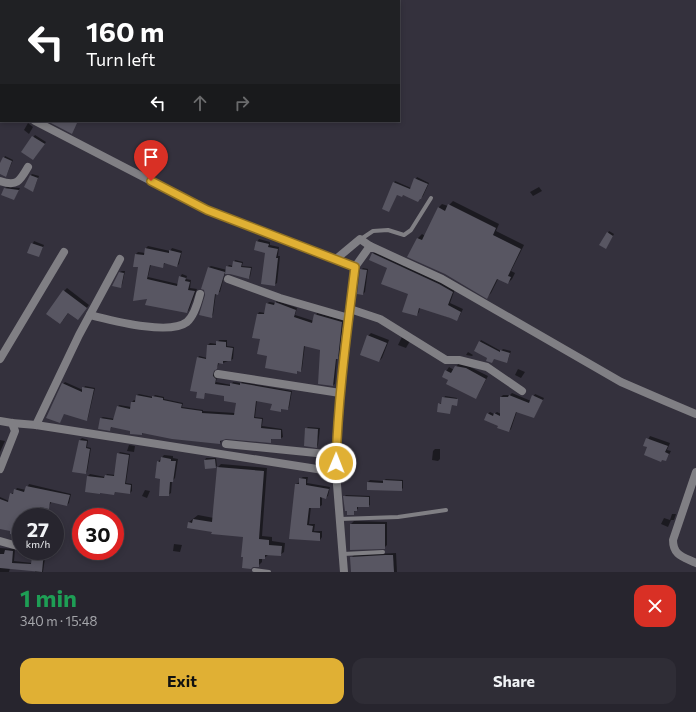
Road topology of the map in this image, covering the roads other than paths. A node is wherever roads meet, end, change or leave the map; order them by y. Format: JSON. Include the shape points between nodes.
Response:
{"nodes":[{"id":1,"x":37,"y":122,"type":"edge"},
{"id":2,"x":28,"y":167,"type":"dead end"},
{"id":3,"x":0,"y":181,"type":"edge"},
{"id":4,"x":430,"y":198,"type":"dead end"},
{"id":5,"x":360,"y":239,"type":"junction"},
{"id":6,"x":370,"y":246,"type":"junction"},
{"id":7,"x":64,"y":252,"type":"dead end"},
{"id":8,"x":120,"y":259,"type":"dead end"},
{"id":9,"x":336,"y":259,"type":"junction"},
{"id":10,"x":355,"y":267,"type":"junction"},
{"id":11,"x":228,"y":279,"type":"dead end"},
{"id":12,"x":200,"y":294,"type":"dead end"},
{"id":13,"x":350,"y":309,"type":"junction"},
{"id":14,"x":90,"y":315,"type":"junction"},
{"id":15,"x":349,"y":318,"type":"junction"},
{"id":16,"x":0,"y":359,"type":"edge"},
{"id":17,"x":218,"y":374,"type":"dead end"},
{"id":18,"x":522,"y":391,"type":"dead end"},
{"id":19,"x":340,"y":393,"type":"junction"},
{"id":20,"x":696,"y":414,"type":"edge"},
{"id":21,"x":0,"y":421,"type":"edge"},
{"id":22,"x":12,"y":424,"type":"junction"},
{"id":23,"x":36,"y":425,"type":"junction"},
{"id":24,"x":226,"y":444,"type":"dead end"},
{"id":25,"x":336,"y":454,"type":"junction"},
{"id":26,"x":0,"y":469,"type":"edge"},
{"id":27,"x":336,"y":472,"type":"junction"},
{"id":28,"x":696,"y":472,"type":"edge"},
{"id":29,"x":446,"y":510,"type":"dead end"},
{"id":30,"x":340,"y":519,"type":"junction"},
{"id":31,"x":0,"y":541,"type":"edge"},
{"id":32,"x":12,"y":544,"type":"edge"},
{"id":33,"x":383,"y":552,"type":"dead end"},
{"id":34,"x":343,"y":554,"type":"junction"},
{"id":35,"x":696,"y":563,"type":"edge"},
{"id":36,"x":254,"y":570,"type":"dead end"},
{"id":37,"x":269,"y":572,"type":"edge"},
{"id":38,"x":344,"y":572,"type":"edge"}],
"edges":[{"from":1,"to":9,"type":"street","via":[[207,210]]},
{"from":2,"to":3,"type":"street","via":[[15,183]]},
{"from":4,"to":5,"type":"lane","via":[[411,230],[404,235],[388,230],[373,231]]},
{"from":5,"to":6,"type":"street"},
{"from":5,"to":9,"type":"street"},
{"from":6,"to":10,"type":"street"},
{"from":6,"to":20,"type":"street","via":[[442,279],[621,382]]},
{"from":7,"to":16,"type":"street"},
{"from":8,"to":14,"type":"street"},
{"from":9,"to":10,"type":"street"},
{"from":10,"to":13,"type":"street"},
{"from":11,"to":15,"type":"street","via":[[280,298]]},
{"from":12,"to":14,"type":"street","via":[[187,322],[172,328],[137,325]]},
{"from":13,"to":15,"type":"street"},
{"from":13,"to":18,"type":"street","via":[[380,319],[446,360],[459,360],[487,368]]},
{"from":14,"to":23,"type":"street"},
{"from":15,"to":19,"type":"street"},
{"from":17,"to":19,"type":"street"},
{"from":19,"to":25,"type":"street"},
{"from":21,"to":22,"type":"street"},
{"from":22,"to":23,"type":"street"},
{"from":22,"to":26,"type":"street","via":[[15,431]]},
{"from":23,"to":27,"type":"street"},
{"from":24,"to":25,"type":"street"},
{"from":25,"to":27,"type":"street"},
{"from":27,"to":30,"type":"street"},
{"from":28,"to":35,"type":"street","via":[[673,548],[677,554]]},
{"from":29,"to":30,"type":"lane","via":[[398,517]]},
{"from":30,"to":34,"type":"street"},
{"from":31,"to":32,"type":"street"},
{"from":33,"to":34,"type":"lane"},
{"from":34,"to":38,"type":"street"},
{"from":36,"to":37,"type":"lane"}]}
